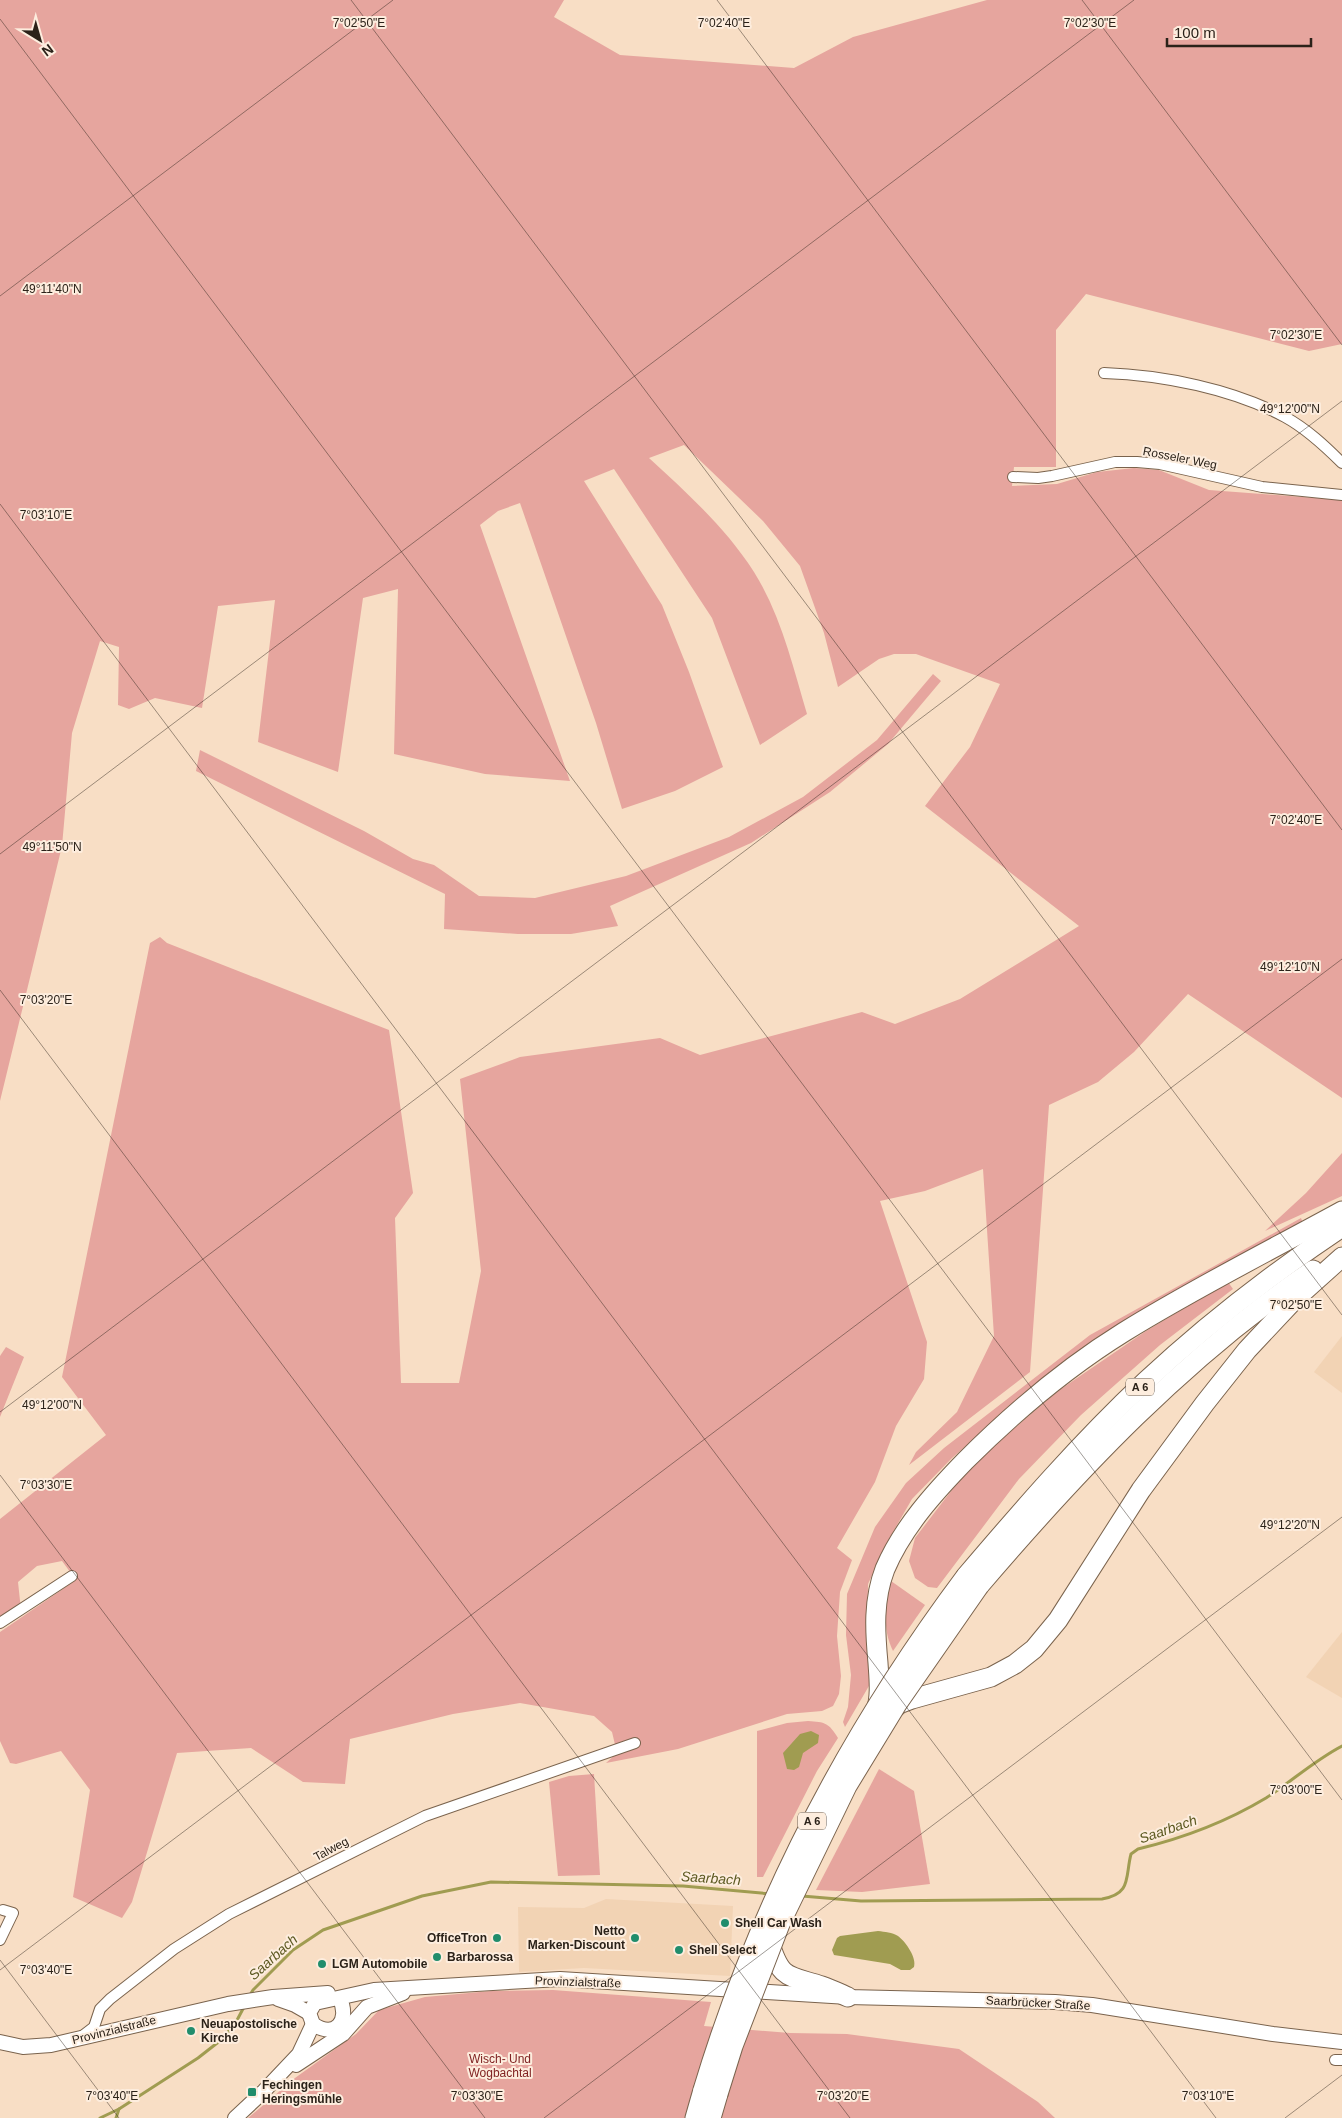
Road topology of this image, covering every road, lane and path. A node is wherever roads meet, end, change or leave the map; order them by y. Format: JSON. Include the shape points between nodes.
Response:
{"nodes":[{"id":1,"x":1104,"y":372,"type":"dead end"},
{"id":2,"x":1342,"y":463,"type":"edge"},
{"id":3,"x":1013,"y":477,"type":"dead end"},
{"id":4,"x":1342,"y":495,"type":"edge"},
{"id":5,"x":1342,"y":1211,"type":"edge"},
{"id":6,"x":1342,"y":1227,"type":"edge"},
{"id":7,"x":1342,"y":1250,"type":"edge"},
{"id":8,"x":1342,"y":1257,"type":"edge"},
{"id":9,"x":72,"y":1576,"type":"dead end"},
{"id":10,"x":973,"y":1581,"type":"junction"},
{"id":11,"x":0,"y":1623,"type":"edge"},
{"id":12,"x":876,"y":1632,"type":"junction"},
{"id":13,"x":963,"y":1685,"type":"junction"},
{"id":14,"x":872,"y":1730,"type":"junction"},
{"id":15,"x":635,"y":1743,"type":"dead end"},
{"id":16,"x":3,"y":1910,"type":"dead end"},
{"id":17,"x":0,"y":1940,"type":"edge"},
{"id":18,"x":764,"y":1943,"type":"junction"},
{"id":19,"x":424,"y":1987,"type":"junction"},
{"id":20,"x":743,"y":1991,"type":"junction"},
{"id":21,"x":403,"y":1993,"type":"junction"},
{"id":22,"x":848,"y":1997,"type":"junction"},
{"id":23,"x":268,"y":1998,"type":"junction"},
{"id":24,"x":343,"y":2005,"type":"junction"},
{"id":25,"x":316,"y":2022,"type":"junction"},
{"id":26,"x":78,"y":2039,"type":"junction"},
{"id":27,"x":0,"y":2042,"type":"edge"},
{"id":28,"x":1342,"y":2042,"type":"edge"},
{"id":29,"x":296,"y":2065,"type":"junction"},
{"id":30,"x":264,"y":2091,"type":"junction"},
{"id":31,"x":710,"y":2092,"type":"junction"},
{"id":32,"x":235,"y":2118,"type":"edge"},
{"id":33,"x":695,"y":2118,"type":"edge"},
{"id":34,"x":711,"y":2118,"type":"edge"}],
"edges":[{"from":1,"to":2,"type":"street","via":[[1173,380],[1260,405],[1287,418],[1322,443]]},
{"from":3,"to":4,"type":"street","name":"Rosseler Weg","via":[[1052,476],[1115,462],[1137,462],[1160,464],[1262,488]]},
{"from":5,"to":12,"type":"highway","via":[[1122,1333],[1055,1380],[1009,1420],[945,1482],[897,1545],[884,1571],[878,1594]]},
{"from":6,"to":10,"type":"highway","number":"A 6","via":[[1269,1279],[1147,1381],[1057,1471]]},
{"from":7,"to":10,"type":"highway","number":"A 6","via":[[1288,1287],[1159,1394]]},
{"from":8,"to":13,"type":"highway","number":"A 6","via":[[1247,1350],[1205,1403],[1141,1490],[1047,1636],[1016,1664],[991,1677]]},
{"from":9,"to":11,"type":"street"},
{"from":10,"to":31,"type":"highway","number":"A 6","bridge":true,"via":[[843,1794],[780,1924],[733,2046]]},
{"from":12,"to":13,"type":"highway","number":"A 6","via":[[894,1666],[909,1678],[929,1686]]},
{"from":12,"to":14,"type":"highway","via":[[879,1691]]},
{"from":13,"to":14,"type":"highway","number":"A 6","via":[[900,1704]]},
{"from":14,"to":18,"type":"highway","number":"A 6","bridge":true,"via":[[772,1921]]},
{"from":15,"to":26,"type":"street","name":"Talweg","via":[[425,1816],[229,1914],[174,1949],[110,1999],[100,2009],[94,2027]]},
{"from":16,"to":17,"type":"street","via":[[13,1914]]},
{"from":18,"to":20,"type":"highway","number":"A 6"},
{"from":18,"to":22,"type":"highway","via":[[788,1976]]},
{"from":19,"to":20,"type":"main road","name":"Provinzialstraße","via":[[569,1980]]},
{"from":19,"to":21,"type":"main road","name":"Provinzialstraße"},
{"from":19,"to":24,"type":"main road","name":"Provinzialstraße","via":[[374,1990]]},
{"from":20,"to":22,"type":"main road","name":"Saarbrücker Straße"},
{"from":21,"to":24,"type":"main road","name":"Provinzialstraße"},
{"from":21,"to":29,"type":"main road","via":[[367,2008],[343,2034]]},
{"from":22,"to":28,"type":"main road","name":"Saarbrücker Straße","via":[[1023,2000],[1092,2005]]},
{"from":23,"to":24,"type":"main road","name":"Provinzialstraße","via":[[329,1993]]},
{"from":23,"to":25,"type":"main road"},
{"from":23,"to":26,"type":"main road","name":"Provinzialstraße","via":[[228,2004]]},
{"from":24,"to":25,"type":"main road","via":[[344,2019],[338,2026]]},
{"from":24,"to":25,"type":"main road","via":[[315,2003]]},
{"from":25,"to":29,"type":"main road","via":[[310,2051]]},
{"from":25,"to":30,"type":"main road","via":[[299,2054]]},
{"from":26,"to":27,"type":"main road","name":"Provinzialstraße","via":[[35,2047]]},
{"from":29,"to":30,"type":"main road"},
{"from":30,"to":32,"type":"main road"},
{"from":31,"to":33,"type":"highway","number":"A 6"},
{"from":31,"to":34,"type":"highway","number":"A 6"}]}
